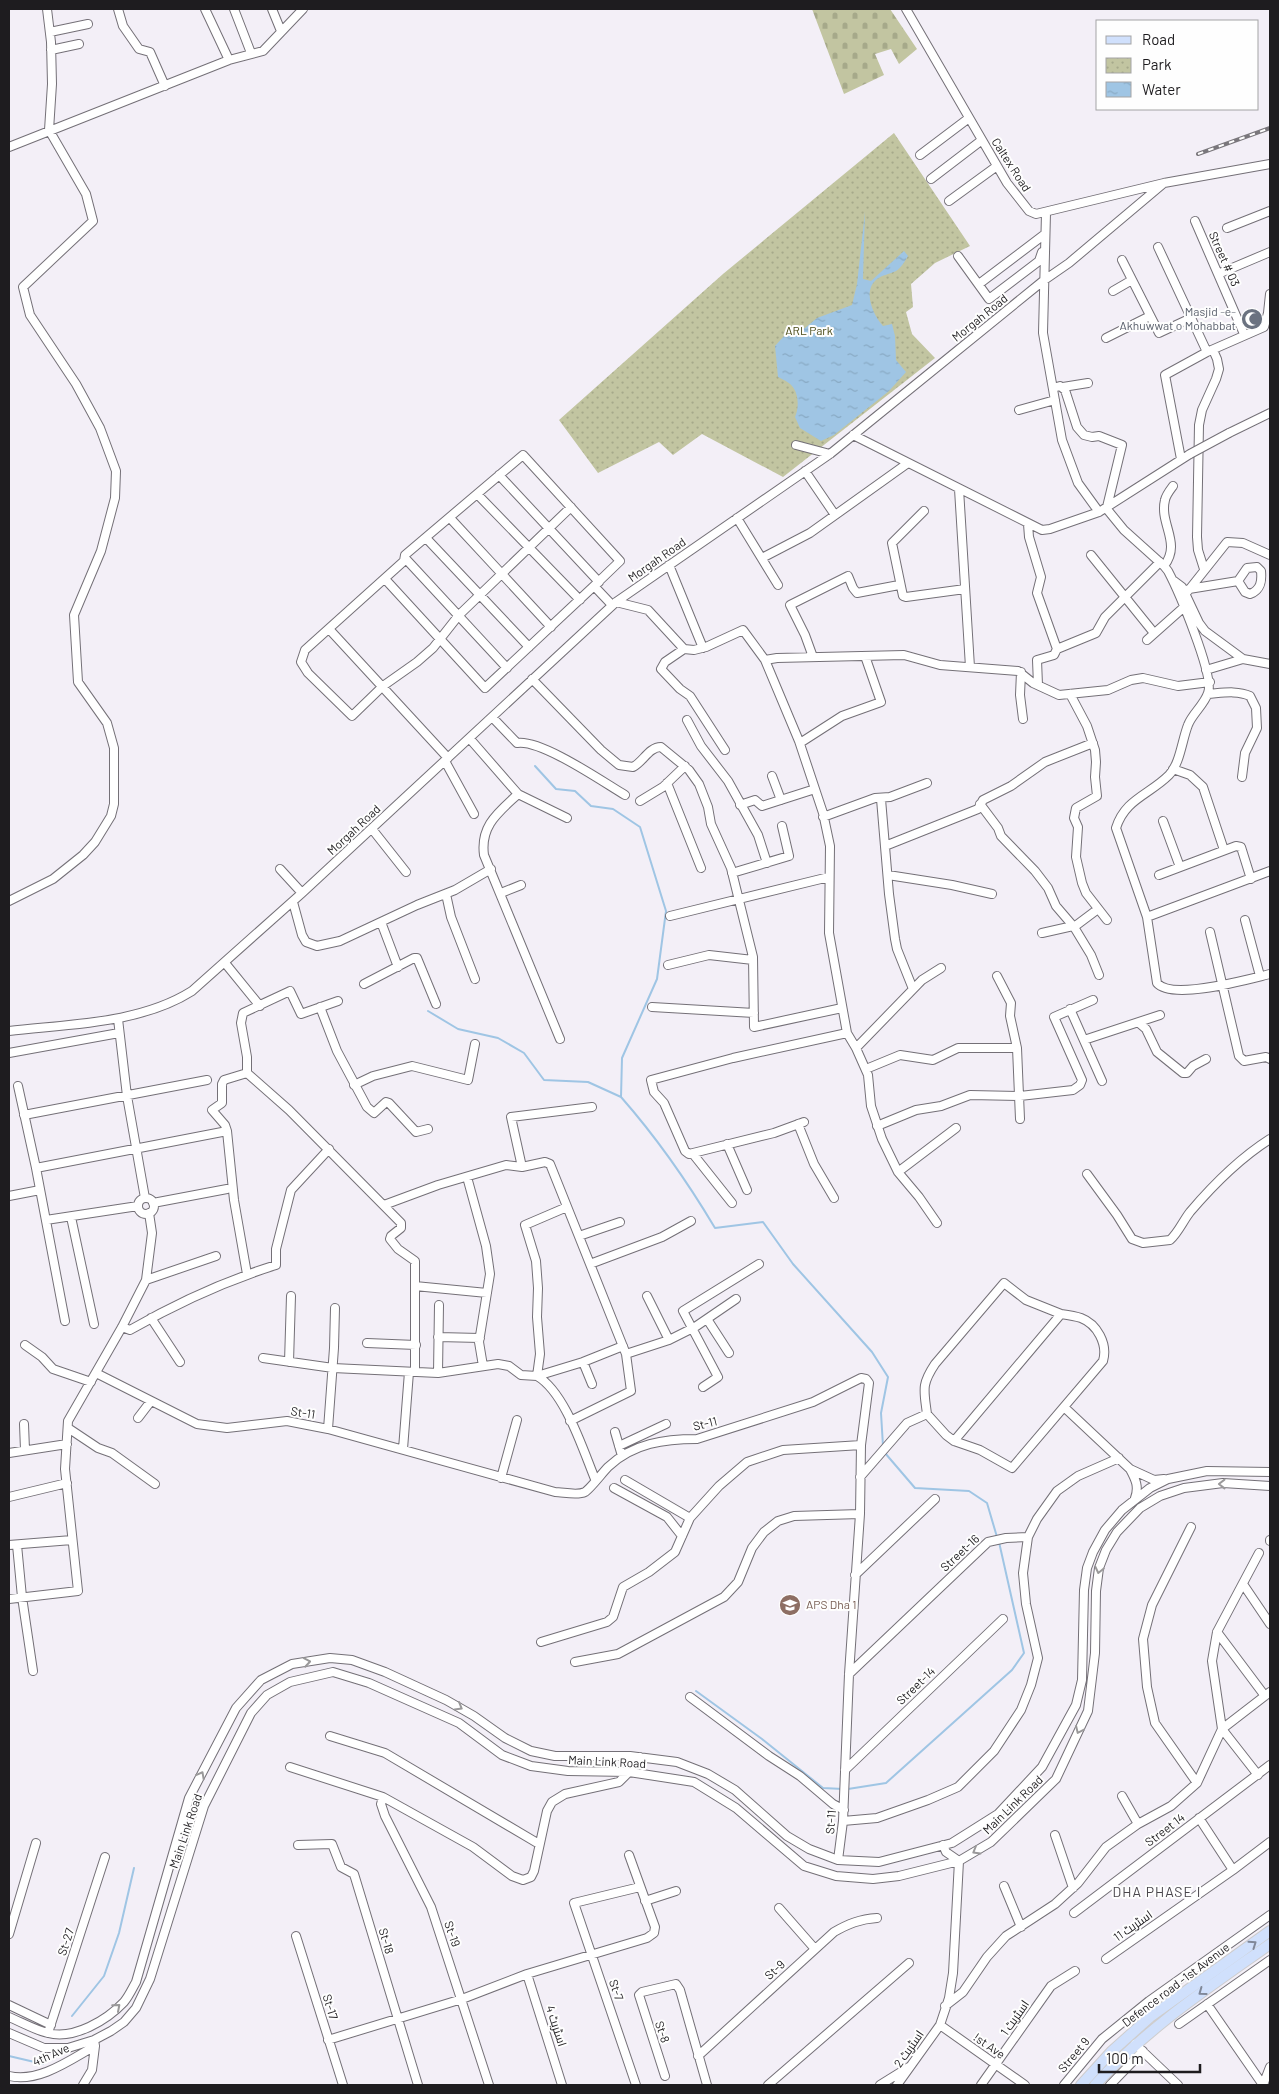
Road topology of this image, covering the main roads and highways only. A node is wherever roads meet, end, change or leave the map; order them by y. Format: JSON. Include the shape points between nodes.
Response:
{"nodes":[{"id":1,"x":1270,"y":1931,"type":"edge"},
{"id":2,"x":1270,"y":1944,"type":"edge"},
{"id":3,"x":1080,"y":2085,"type":"edge"},
{"id":4,"x":1095,"y":2085,"type":"edge"}],
"edges":[{"from":3,"to":1,"type":"main road","name":"Defence road -1st Avenue","one_way":true,"via":[[1150,2017]]},
{"from":2,"to":4,"type":"main road","one_way":true,"via":[[1172,2014],[1139,2048],[1120,2058]]}]}
